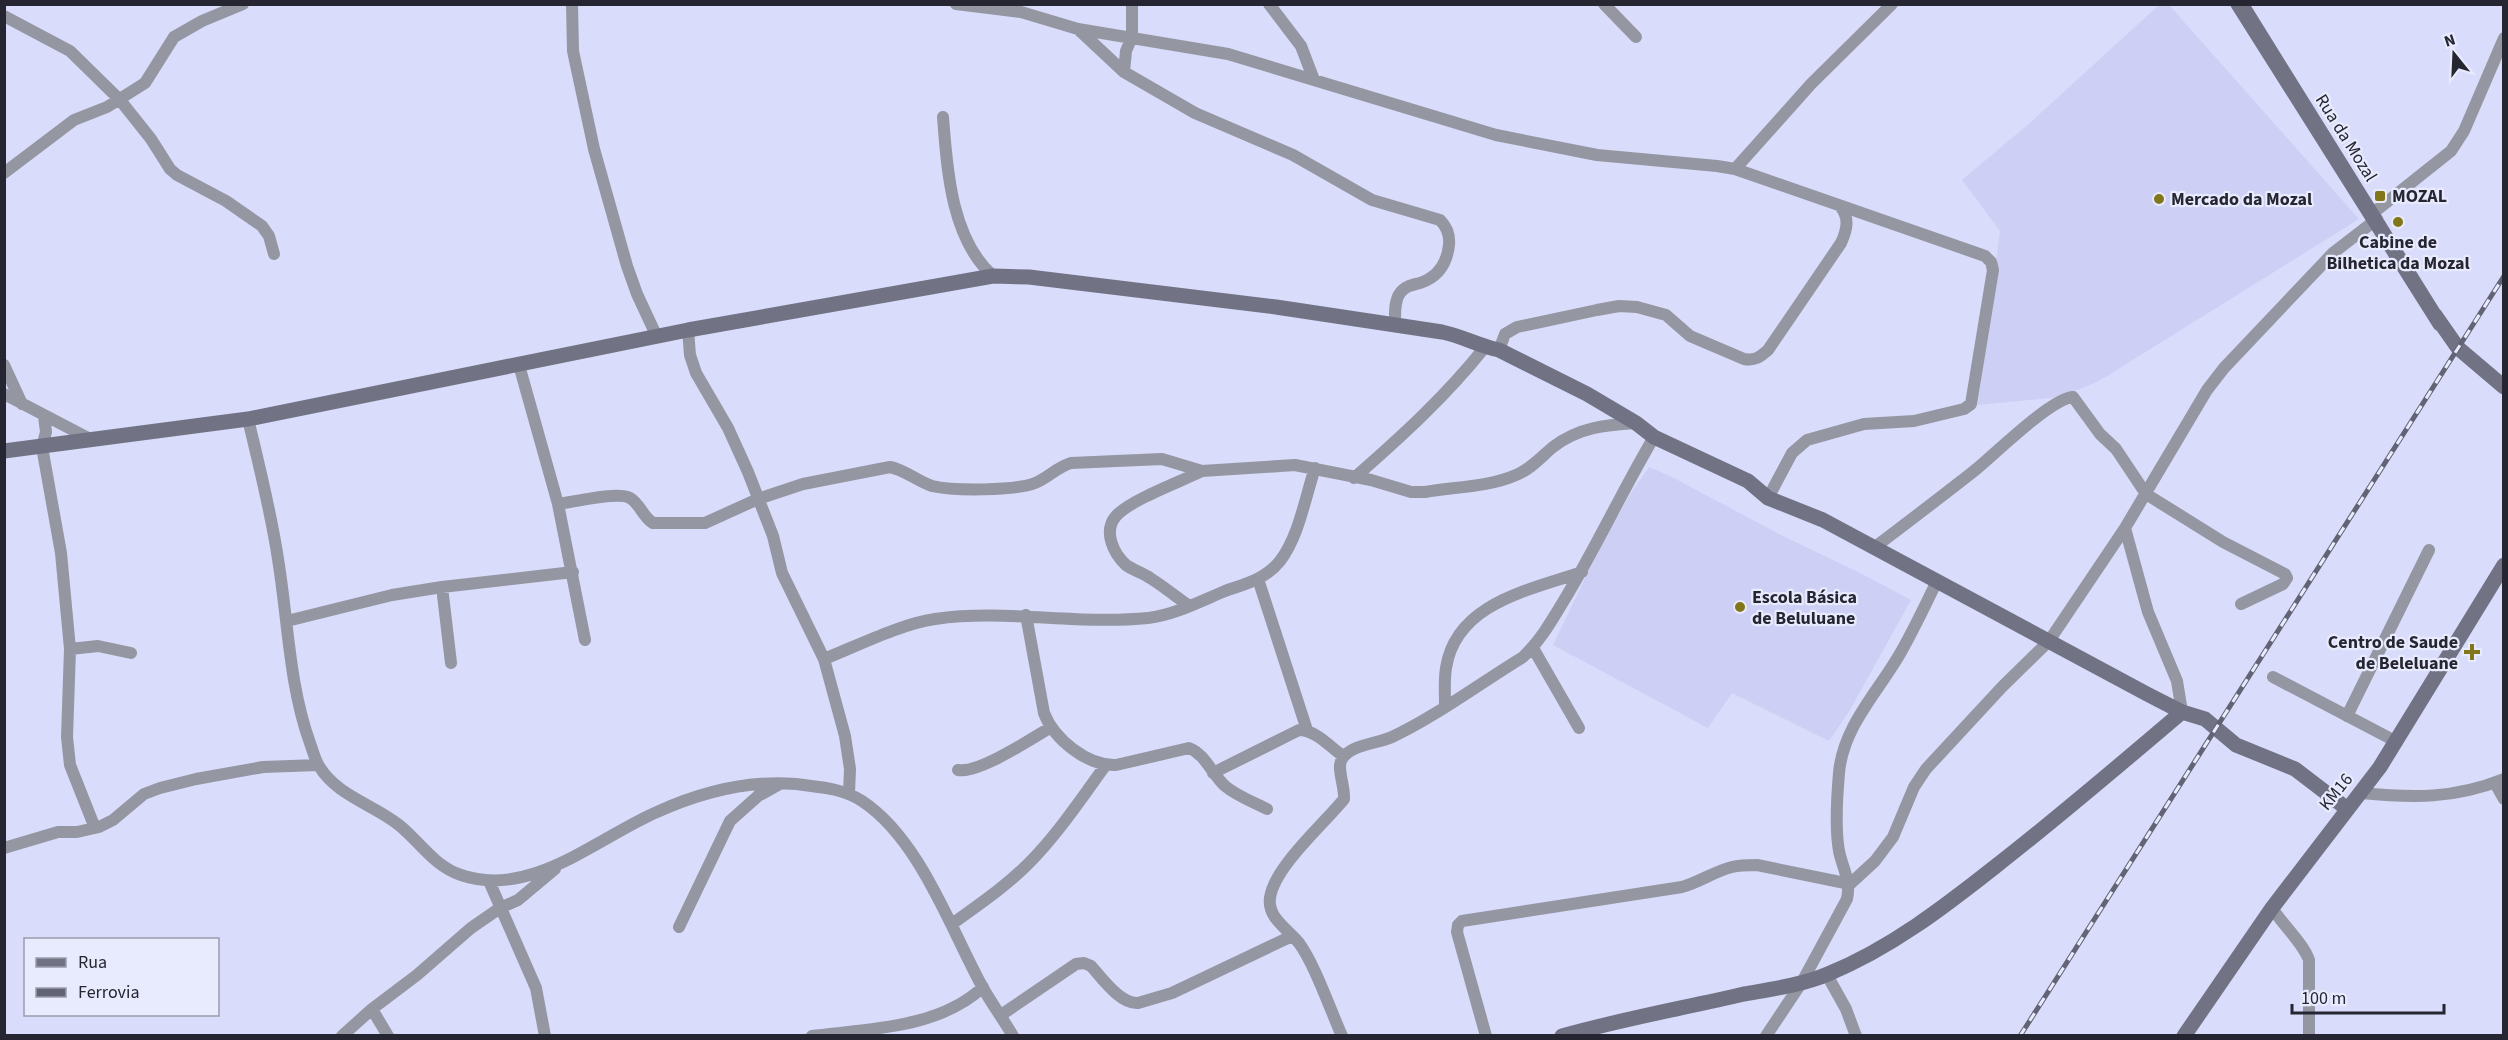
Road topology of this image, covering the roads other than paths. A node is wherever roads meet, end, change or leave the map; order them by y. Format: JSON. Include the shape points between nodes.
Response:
{"nodes":[{"id":1,"x":243,"y":4,"type":"edge"},
{"id":2,"x":572,"y":4,"type":"edge"},
{"id":3,"x":956,"y":4,"type":"edge"},
{"id":4,"x":1132,"y":4,"type":"edge"},
{"id":5,"x":1269,"y":4,"type":"edge"},
{"id":6,"x":1604,"y":4,"type":"edge"},
{"id":7,"x":1892,"y":4,"type":"edge"},
{"id":8,"x":2240,"y":4,"type":"edge"},
{"id":9,"x":4,"y":16,"type":"edge"},
{"id":10,"x":1078,"y":29,"type":"junction"},
{"id":11,"x":1132,"y":37,"type":"junction"},
{"id":12,"x":1636,"y":37,"type":"dead end"},
{"id":13,"x":2504,"y":38,"type":"edge"},
{"id":14,"x":1124,"y":72,"type":"junction"},
{"id":15,"x":1314,"y":80,"type":"junction"},
{"id":16,"x":120,"y":100,"type":"junction"},
{"id":17,"x":943,"y":117,"type":"dead end"},
{"id":18,"x":1735,"y":169,"type":"junction"},
{"id":19,"x":4,"y":173,"type":"edge"},
{"id":20,"x":1840,"y":206,"type":"junction"},
{"id":21,"x":2375,"y":216,"type":"junction"},
{"id":22,"x":274,"y":254,"type":"dead end"},
{"id":23,"x":993,"y":276,"type":"junction"},
{"id":24,"x":2440,"y":324,"type":"junction"},
{"id":25,"x":1395,"y":325,"type":"junction"},
{"id":26,"x":688,"y":330,"type":"junction"},
{"id":27,"x":657,"y":337,"type":"junction"},
{"id":28,"x":1492,"y":349,"type":"junction"},
{"id":29,"x":4,"y":365,"type":"edge"},
{"id":30,"x":519,"y":365,"type":"junction"},
{"id":31,"x":2504,"y":387,"type":"edge"},
{"id":32,"x":4,"y":394,"type":"edge"},
{"id":33,"x":22,"y":404,"type":"junction"},
{"id":34,"x":44,"y":416,"type":"junction"},
{"id":35,"x":248,"y":419,"type":"junction"},
{"id":36,"x":1636,"y":423,"type":"junction"},
{"id":37,"x":1654,"y":437,"type":"junction"},
{"id":38,"x":92,"y":440,"type":"junction"},
{"id":39,"x":42,"y":447,"type":"junction"},
{"id":40,"x":4,"y":451,"type":"edge"},
{"id":41,"x":1315,"y":468,"type":"junction"},
{"id":42,"x":1202,"y":471,"type":"junction"},
{"id":43,"x":1354,"y":478,"type":"junction"},
{"id":44,"x":2146,"y":494,"type":"junction"},
{"id":45,"x":1768,"y":498,"type":"junction"},
{"id":46,"x":758,"y":499,"type":"junction"},
{"id":47,"x":558,"y":504,"type":"junction"},
{"id":48,"x":2125,"y":528,"type":"junction"},
{"id":49,"x":1875,"y":547,"type":"junction"},
{"id":50,"x":2429,"y":550,"type":"dead end"},
{"id":51,"x":2504,"y":565,"type":"edge"},
{"id":52,"x":573,"y":572,"type":"junction"},
{"id":53,"x":1582,"y":572,"type":"junction"},
{"id":54,"x":1258,"y":579,"type":"junction"},
{"id":55,"x":1936,"y":583,"type":"junction"},
{"id":56,"x":442,"y":587,"type":"junction"},
{"id":57,"x":2241,"y":604,"type":"dead end"},
{"id":58,"x":1188,"y":605,"type":"junction"},
{"id":59,"x":1026,"y":615,"type":"junction"},
{"id":60,"x":287,"y":621,"type":"junction"},
{"id":61,"x":585,"y":640,"type":"dead end"},
{"id":62,"x":2049,"y":641,"type":"junction"},
{"id":63,"x":1533,"y":648,"type":"junction"},
{"id":64,"x":70,"y":649,"type":"junction"},
{"id":65,"x":131,"y":653,"type":"dead end"},
{"id":66,"x":824,"y":659,"type":"junction"},
{"id":67,"x":451,"y":663,"type":"dead end"},
{"id":68,"x":2273,"y":677,"type":"dead end"},
{"id":69,"x":1445,"y":705,"type":"junction"},
{"id":70,"x":2182,"y":712,"type":"junction"},
{"id":71,"x":2347,"y":716,"type":"junction"},
{"id":72,"x":1050,"y":728,"type":"junction"},
{"id":73,"x":1579,"y":728,"type":"dead end"},
{"id":74,"x":1307,"y":730,"type":"junction"},
{"id":75,"x":2397,"y":742,"type":"junction"},
{"id":76,"x":1343,"y":756,"type":"junction"},
{"id":77,"x":318,"y":765,"type":"junction"},
{"id":78,"x":1105,"y":765,"type":"junction"},
{"id":79,"x":958,"y":770,"type":"dead end"},
{"id":80,"x":1213,"y":773,"type":"junction"},
{"id":81,"x":2499,"y":781,"type":"edge"},
{"id":82,"x":758,"y":790,"type":"junction"},
{"id":83,"x":2361,"y":793,"type":"junction"},
{"id":84,"x":849,"y":794,"type":"junction"},
{"id":85,"x":2504,"y":799,"type":"edge"},
{"id":86,"x":2346,"y":808,"type":"junction"},
{"id":87,"x":1267,"y":810,"type":"dead end"},
{"id":88,"x":95,"y":828,"type":"junction"},
{"id":89,"x":4,"y":848,"type":"edge"},
{"id":90,"x":565,"y":861,"type":"junction"},
{"id":91,"x":489,"y":881,"type":"junction"},
{"id":92,"x":1850,"y":884,"type":"junction"},
{"id":93,"x":500,"y":908,"type":"junction"},
{"id":94,"x":2272,"y":908,"type":"junction"},
{"id":95,"x":952,"y":924,"type":"junction"},
{"id":96,"x":680,"y":927,"type":"dead end"},
{"id":97,"x":1292,"y":936,"type":"junction"},
{"id":98,"x":1827,"y":975,"type":"junction"},
{"id":99,"x":1802,"y":982,"type":"junction"},
{"id":100,"x":983,"y":987,"type":"junction"},
{"id":101,"x":372,"y":1009,"type":"junction"},
{"id":102,"x":1001,"y":1015,"type":"junction"},
{"id":103,"x":342,"y":1035,"type":"edge"},
{"id":104,"x":388,"y":1035,"type":"edge"},
{"id":105,"x":545,"y":1035,"type":"edge"},
{"id":106,"x":813,"y":1035,"type":"edge"},
{"id":107,"x":1013,"y":1035,"type":"edge"},
{"id":108,"x":1342,"y":1035,"type":"edge"},
{"id":109,"x":1486,"y":1035,"type":"edge"},
{"id":110,"x":1562,"y":1035,"type":"edge"},
{"id":111,"x":1766,"y":1035,"type":"edge"},
{"id":112,"x":1856,"y":1035,"type":"edge"},
{"id":113,"x":2184,"y":1035,"type":"edge"},
{"id":114,"x":2309,"y":1035,"type":"edge"}],
"edges":[{"from":1,"to":16,"type":"street","via":[[174,37],[145,83]]},
{"from":2,"to":27,"type":"street","via":[[573,51],[596,159],[627,266]]},
{"from":3,"to":10,"type":"street","via":[[1021,12]]},
{"from":4,"to":11,"type":"street"},
{"from":5,"to":15,"type":"street","via":[[1301,46]]},
{"from":6,"to":12,"type":"street"},
{"from":7,"to":18,"type":"street","via":[[1811,84]]},
{"from":8,"to":21,"type":"street","name":"Rua da Mozal"},
{"from":8,"to":24,"type":"street","name":"Rua da Mozal"},
{"from":9,"to":16,"type":"street","via":[[70,51]]},
{"from":10,"to":11,"type":"street"},
{"from":10,"to":14,"type":"street"},
{"from":11,"to":14,"type":"street"},
{"from":11,"to":15,"type":"street","via":[[1228,54]]},
{"from":13,"to":21,"type":"street","via":[[2464,131],[2451,151]]},
{"from":14,"to":25,"type":"street","via":[[1195,114],[1293,155],[1372,200],[1440,220],[1447,227],[1448,259],[1435,275],[1406,286],[1399,293]]},
{"from":15,"to":18,"type":"street","via":[[1496,135],[1597,155]]},
{"from":16,"to":19,"type":"street","via":[[74,120]]},
{"from":16,"to":22,"type":"street","via":[[170,169],[262,225]]},
{"from":17,"to":23,"type":"street","via":[[957,211],[974,254]]},
{"from":18,"to":20,"type":"street"},
{"from":20,"to":28,"type":"street","via":[[1847,226],[1841,243],[1768,350],[1752,361],[1690,336],[1666,315],[1637,307],[1608,308],[1517,327]]},
{"from":20,"to":45,"type":"street","via":[[1970,250],[1991,262],[1992,280],[1971,404],[1914,421],[1864,424],[1807,440],[1792,453]]},
{"from":21,"to":24,"type":"street","name":"Rua da Mozal"},
{"from":21,"to":44,"type":"street","via":[[2333,253],[2224,368]]},
{"from":23,"to":25,"type":"street","via":[[1252,304]]},
{"from":23,"to":26,"type":"street"},
{"from":24,"to":31,"type":"street","name":"Rua da Mozal","via":[[2458,348]]},
{"from":25,"to":28,"type":"street","via":[[1460,336]]},
{"from":26,"to":27,"type":"street"},
{"from":26,"to":46,"type":"street","via":[[696,373],[728,428]]},
{"from":27,"to":30,"type":"street"},
{"from":28,"to":36,"type":"street","via":[[1587,394]]},
{"from":28,"to":43,"type":"street"},
{"from":29,"to":33,"type":"street"},
{"from":30,"to":35,"type":"street"},
{"from":30,"to":47,"type":"street"},
{"from":32,"to":33,"type":"street"},
{"from":33,"to":34,"type":"street"},
{"from":34,"to":38,"type":"street"},
{"from":34,"to":39,"type":"street","via":[[46,432]]},
{"from":35,"to":38,"type":"street"},
{"from":35,"to":60,"type":"street","via":[[272,525]]},
{"from":36,"to":37,"type":"street"},
{"from":36,"to":43,"type":"street","via":[[1597,426],[1573,434],[1516,476],[1490,482],[1411,492]]},
{"from":37,"to":45,"type":"street","via":[[1748,481]]},
{"from":37,"to":53,"type":"street"},
{"from":38,"to":39,"type":"street"},
{"from":39,"to":40,"type":"street"},
{"from":39,"to":64,"type":"street","via":[[61,553]]},
{"from":41,"to":42,"type":"street","via":[[1279,464]]},
{"from":41,"to":43,"type":"street"},
{"from":41,"to":54,"type":"street","via":[[1288,548],[1279,562]]},
{"from":42,"to":46,"type":"street","via":[[1162,459],[1071,463],[1031,485],[950,489],[933,486],[890,467],[804,484]]},
{"from":42,"to":58,"type":"street","via":[[1133,504],[1116,516],[1109,530],[1115,550],[1128,566]]},
{"from":44,"to":48,"type":"street"},
{"from":44,"to":49,"type":"street","via":[[2076,400],[2067,398],[2037,416]]},
{"from":44,"to":57,"type":"street","via":[[2223,542],[2285,574],[2283,584]]},
{"from":45,"to":49,"type":"street"},
{"from":46,"to":47,"type":"street","via":[[705,523],[669,524],[647,520],[635,503],[622,495]]},
{"from":46,"to":66,"type":"street","via":[[782,573]]},
{"from":47,"to":52,"type":"street"},
{"from":48,"to":62,"type":"street"},
{"from":48,"to":70,"type":"street","via":[[2148,612],[2177,681]]},
{"from":49,"to":55,"type":"street"},
{"from":50,"to":71,"type":"street"},
{"from":51,"to":75,"type":"street","name":"KM16"},
{"from":52,"to":56,"type":"street"},
{"from":52,"to":61,"type":"street"},
{"from":53,"to":63,"type":"street"},
{"from":53,"to":69,"type":"street","via":[[1505,598],[1480,613],[1454,645],[1446,668]]},
{"from":54,"to":58,"type":"street"},
{"from":54,"to":74,"type":"street"},
{"from":55,"to":62,"type":"street"},
{"from":55,"to":92,"type":"street","via":[[1900,653],[1846,741],[1839,771],[1839,849]]},
{"from":56,"to":60,"type":"street"},
{"from":56,"to":67,"type":"street"},
{"from":58,"to":59,"type":"street","via":[[1150,617]]},
{"from":59,"to":66,"type":"street","via":[[934,619]]},
{"from":59,"to":72,"type":"street"},
{"from":60,"to":77,"type":"street","via":[[297,703]]},
{"from":62,"to":70,"type":"street"},
{"from":62,"to":92,"type":"street","via":[[1926,769],[1893,837]]},
{"from":63,"to":69,"type":"street"},
{"from":63,"to":73,"type":"street"},
{"from":64,"to":65,"type":"street","via":[[98,646]]},
{"from":64,"to":88,"type":"street","via":[[70,765]]},
{"from":66,"to":84,"type":"street","via":[[845,736]]},
{"from":68,"to":71,"type":"street"},
{"from":69,"to":76,"type":"street","via":[[1400,733]]},
{"from":70,"to":86,"type":"street","via":[[2205,719],[2236,745],[2306,774]]},
{"from":70,"to":98,"type":"street","via":[[2062,815],[1921,924]]},
{"from":71,"to":75,"type":"street"},
{"from":72,"to":78,"type":"street","via":[[1093,762]]},
{"from":72,"to":79,"type":"street","via":[[992,761]]},
{"from":74,"to":76,"type":"street"},
{"from":74,"to":80,"type":"street","via":[[1299,730]]},
{"from":75,"to":83,"type":"street","name":"KM16"},
{"from":76,"to":97,"type":"street","via":[[1340,771],[1344,799],[1277,879],[1270,898],[1277,920]]},
{"from":77,"to":88,"type":"street","via":[[263,767],[160,788],[144,794],[113,820]]},
{"from":77,"to":91,"type":"street","via":[[333,784],[396,823],[447,869]]},
{"from":78,"to":80,"type":"street","via":[[1189,748],[1198,752]]},
{"from":78,"to":95,"type":"street","via":[[1029,863]]},
{"from":80,"to":87,"type":"street","via":[[1230,790]]},
{"from":81,"to":83,"type":"street","via":[[2437,797]]},
{"from":81,"to":85,"type":"street"},
{"from":82,"to":84,"type":"street","via":[[779,784],[827,787]]},
{"from":82,"to":90,"type":"street","via":[[738,785],[698,796],[657,812]]},
{"from":82,"to":96,"type":"street","via":[[730,821]]},
{"from":83,"to":86,"type":"street","name":"KM16"},
{"from":84,"to":95,"type":"street","via":[[876,812],[894,831],[927,878]]},
{"from":86,"to":94,"type":"street","name":"KM16"},
{"from":88,"to":89,"type":"street","via":[[58,832]]},
{"from":90,"to":91,"type":"street","via":[[517,880]]},
{"from":90,"to":93,"type":"street","via":[[518,900]]},
{"from":91,"to":93,"type":"street"},
{"from":92,"to":99,"type":"street","via":[[1842,913]]},
{"from":92,"to":109,"type":"street","via":[[1757,865],[1743,866],[1682,887],[1462,921],[1457,932]]},
{"from":93,"to":101,"type":"street"},
{"from":93,"to":105,"type":"street","via":[[536,988]]},
{"from":94,"to":113,"type":"street","name":"KM16"},
{"from":94,"to":114,"type":"street","via":[[2309,960]]},
{"from":95,"to":100,"type":"street"},
{"from":97,"to":102,"type":"street","via":[[1172,993],[1138,1003],[1125,999],[1090,966],[1076,964]]},
{"from":97,"to":108,"type":"street","via":[[1306,956]]},
{"from":98,"to":99,"type":"street"},
{"from":98,"to":112,"type":"street"},
{"from":99,"to":110,"type":"street"},
{"from":99,"to":111,"type":"street"},
{"from":100,"to":102,"type":"street"},
{"from":100,"to":106,"type":"street","via":[[955,1009],[924,1020]]},
{"from":101,"to":103,"type":"street"},
{"from":101,"to":104,"type":"street"},
{"from":102,"to":107,"type":"street"}]}
